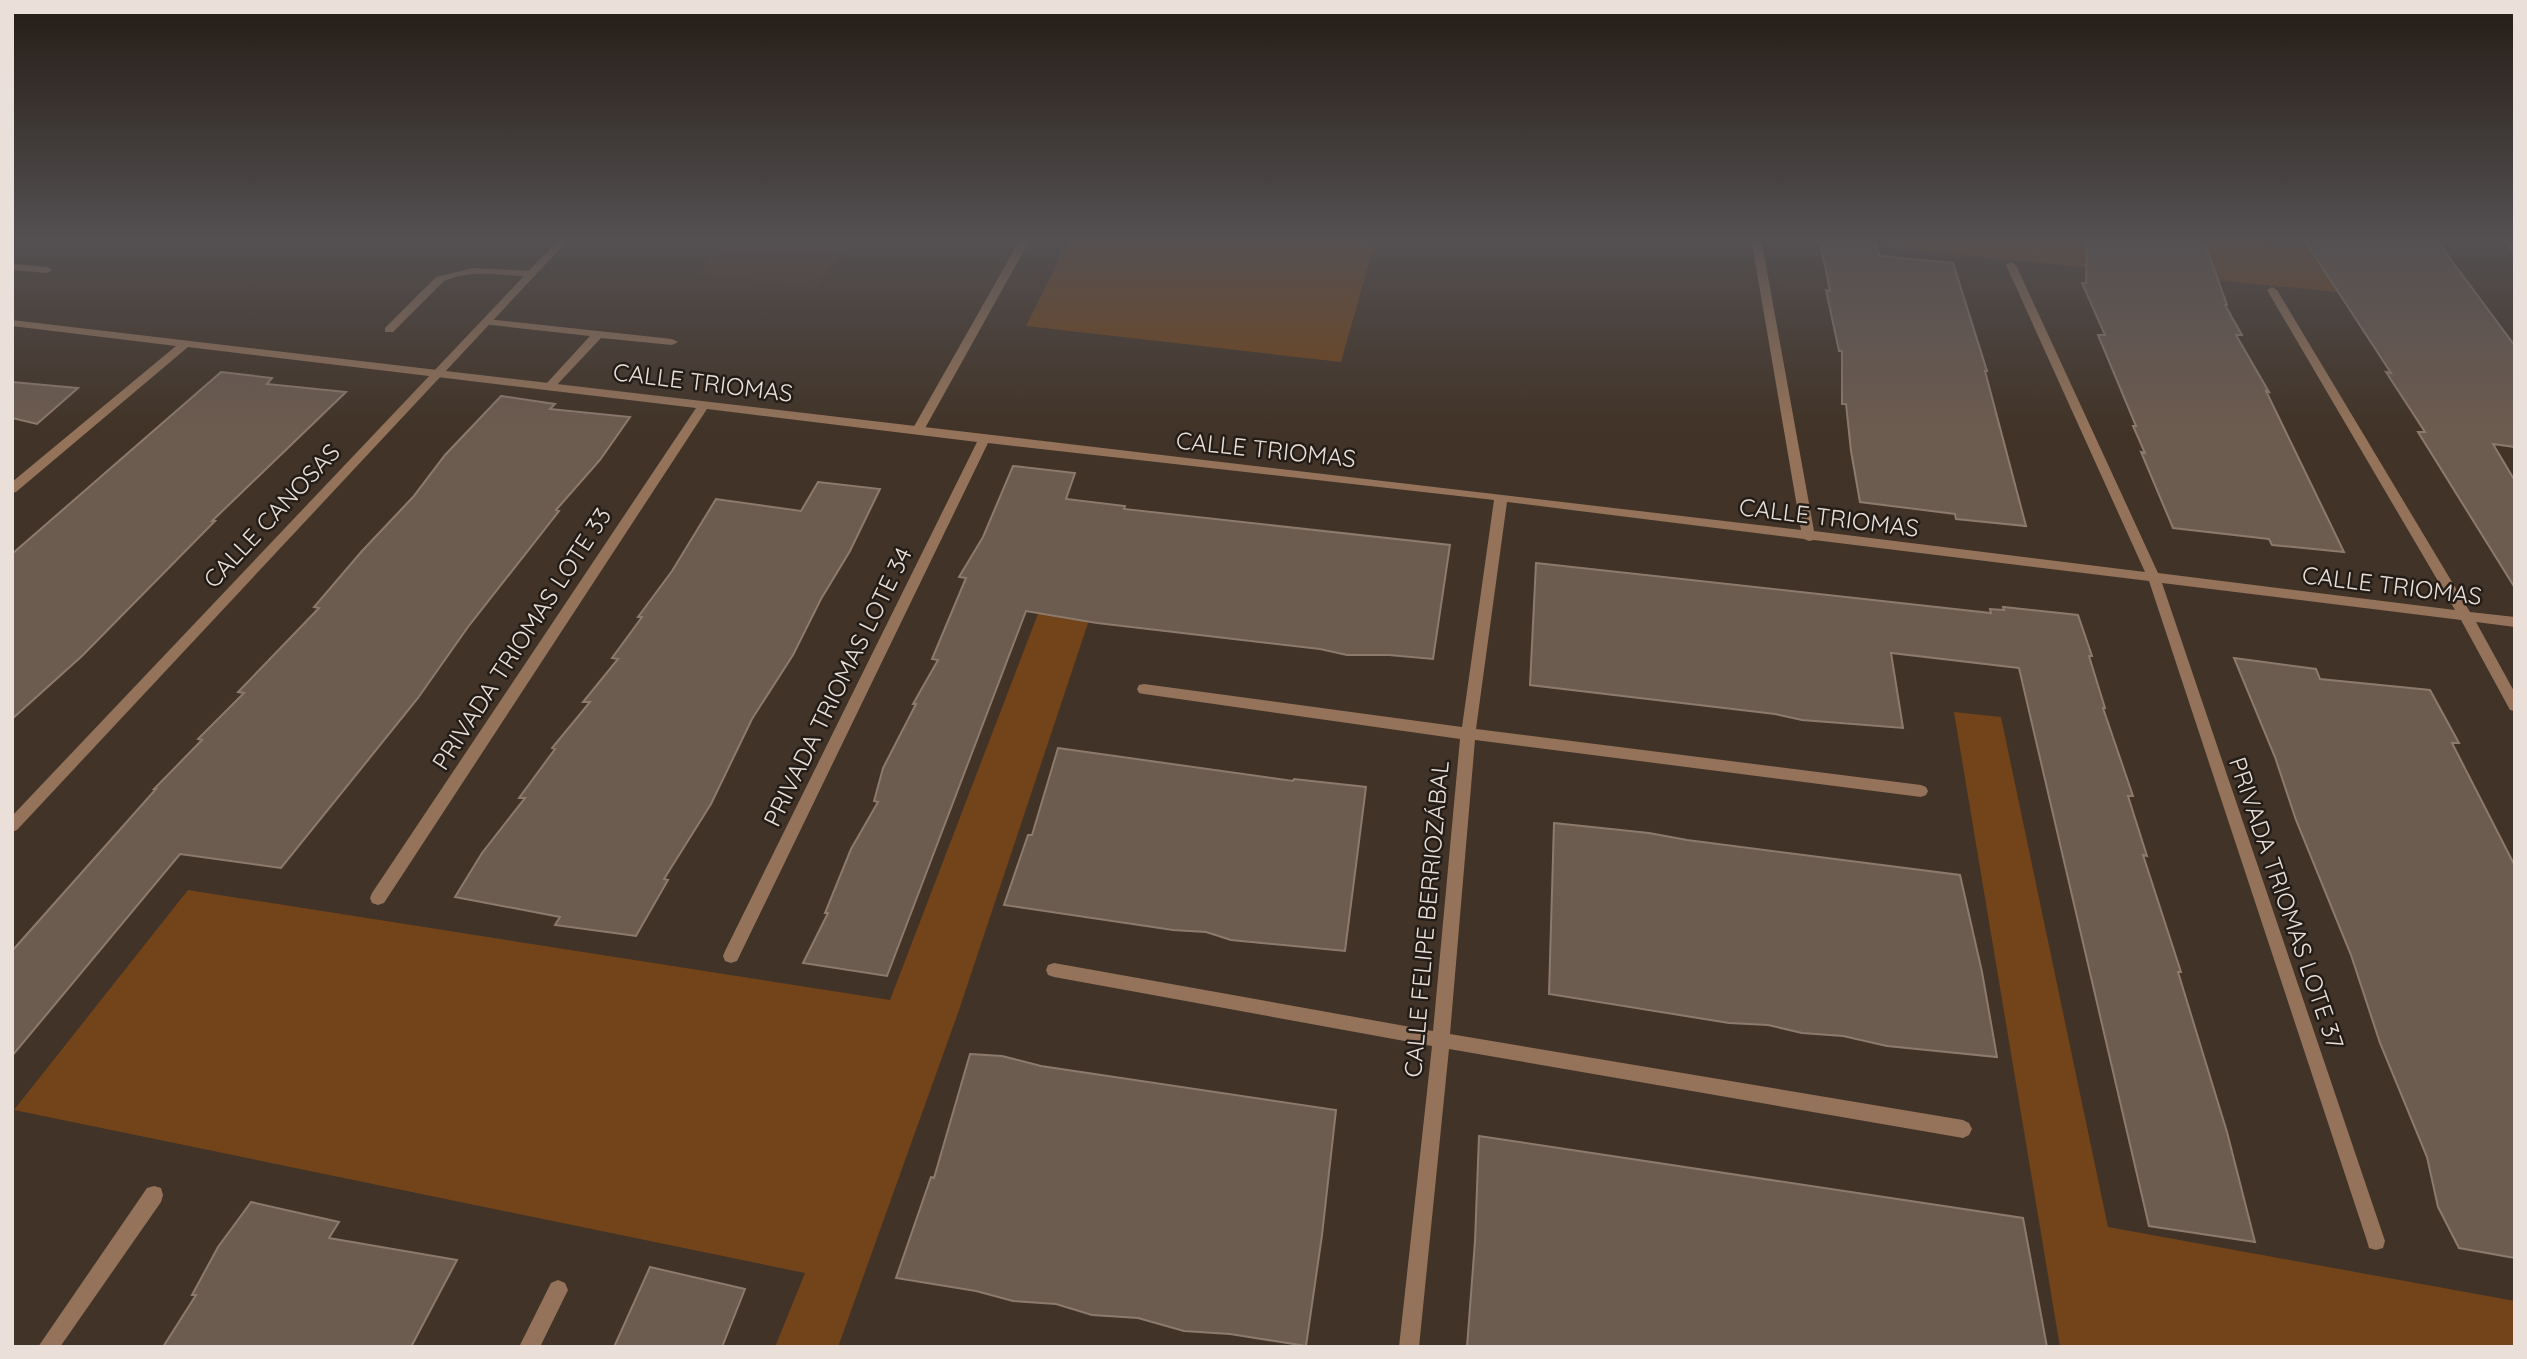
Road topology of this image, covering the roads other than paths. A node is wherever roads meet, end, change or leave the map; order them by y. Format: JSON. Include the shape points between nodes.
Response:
{"nodes":[{"id":1,"x":418,"y":301,"type":"edge"},
{"id":2,"x":505,"y":301,"type":"edge"},
{"id":3,"x":990,"y":301,"type":"edge"},
{"id":4,"x":1767,"y":301,"type":"edge"},
{"id":5,"x":2028,"y":301,"type":"edge"},
{"id":6,"x":2279,"y":301,"type":"edge"},
{"id":7,"x":486,"y":322,"type":"junction"},
{"id":8,"x":12,"y":323,"type":"edge"},
{"id":9,"x":389,"y":330,"type":"dead end"},
{"id":10,"x":598,"y":334,"type":"junction"},
{"id":11,"x":672,"y":342,"type":"dead end"},
{"id":12,"x":186,"y":343,"type":"junction"},
{"id":13,"x":438,"y":373,"type":"junction"},
{"id":14,"x":550,"y":386,"type":"junction"},
{"id":15,"x":704,"y":405,"type":"junction"},
{"id":16,"x":918,"y":430,"type":"junction"},
{"id":17,"x":985,"y":438,"type":"junction"},
{"id":18,"x":12,"y":489,"type":"edge"},
{"id":19,"x":1501,"y":497,"type":"junction"},
{"id":20,"x":1809,"y":537,"type":"junction"},
{"id":21,"x":2154,"y":578,"type":"junction"},
{"id":22,"x":2466,"y":617,"type":"junction"},
{"id":23,"x":2515,"y":622,"type":"edge"},
{"id":24,"x":1144,"y":689,"type":"dead end"},
{"id":25,"x":2515,"y":706,"type":"edge"},
{"id":26,"x":1468,"y":734,"type":"junction"},
{"id":27,"x":1921,"y":791,"type":"dead end"},
{"id":28,"x":12,"y":827,"type":"edge"},
{"id":29,"x":378,"y":898,"type":"dead end"},
{"id":30,"x":731,"y":956,"type":"dead end"},
{"id":31,"x":1054,"y":970,"type":"dead end"},
{"id":32,"x":1441,"y":1040,"type":"junction"},
{"id":33,"x":1963,"y":1129,"type":"dead end"},
{"id":34,"x":154,"y":1195,"type":"dead end"},
{"id":35,"x":2376,"y":1241,"type":"dead end"},
{"id":36,"x":558,"y":1290,"type":"dead end"},
{"id":37,"x":48,"y":1347,"type":"edge"},
{"id":38,"x":529,"y":1347,"type":"edge"},
{"id":39,"x":1409,"y":1347,"type":"edge"}],
"edges":[{"from":1,"to":9,"type":"street"},
{"from":2,"to":7,"type":"street","name":"CALLE CANOSAS"},
{"from":3,"to":16,"type":"street"},
{"from":4,"to":20,"type":"street"},
{"from":5,"to":21,"type":"street","name":"PRIVADA TRIOMAS LOTE 37"},
{"from":6,"to":22,"type":"street"},
{"from":7,"to":10,"type":"street"},
{"from":7,"to":13,"type":"street","name":"CALLE CANOSAS"},
{"from":8,"to":12,"type":"street","name":"CALLE TRIOMAS"},
{"from":10,"to":11,"type":"street"},
{"from":10,"to":14,"type":"street"},
{"from":12,"to":13,"type":"street","name":"CALLE TRIOMAS"},
{"from":12,"to":18,"type":"street"},
{"from":13,"to":14,"type":"street","name":"CALLE TRIOMAS"},
{"from":13,"to":28,"type":"street","name":"CALLE CANOSAS"},
{"from":14,"to":15,"type":"street","name":"CALLE TRIOMAS"},
{"from":15,"to":16,"type":"street","name":"CALLE TRIOMAS"},
{"from":15,"to":29,"type":"street","name":"PRIVADA TRIOMAS LOTE 33"},
{"from":16,"to":17,"type":"street","name":"CALLE TRIOMAS"},
{"from":17,"to":19,"type":"street","name":"CALLE TRIOMAS"},
{"from":17,"to":30,"type":"street","name":"PRIVADA TRIOMAS LOTE 34"},
{"from":19,"to":20,"type":"street","name":"CALLE TRIOMAS"},
{"from":19,"to":26,"type":"street","name":"CALLE FELIPE BERRIOZÁBAL"},
{"from":20,"to":21,"type":"street","name":"CALLE TRIOMAS"},
{"from":21,"to":22,"type":"street","name":"CALLE TRIOMAS"},
{"from":21,"to":35,"type":"street","name":"PRIVADA TRIOMAS LOTE 37"},
{"from":22,"to":23,"type":"street","name":"CALLE TRIOMAS"},
{"from":22,"to":25,"type":"street"},
{"from":24,"to":26,"type":"street"},
{"from":26,"to":27,"type":"street"},
{"from":26,"to":32,"type":"street","name":"CALLE FELIPE BERRIOZÁBAL"},
{"from":31,"to":32,"type":"street"},
{"from":32,"to":33,"type":"street"},
{"from":32,"to":39,"type":"street","name":"CALLE FELIPE BERRIOZÁBAL"},
{"from":34,"to":37,"type":"street"},
{"from":36,"to":38,"type":"street"}]}
